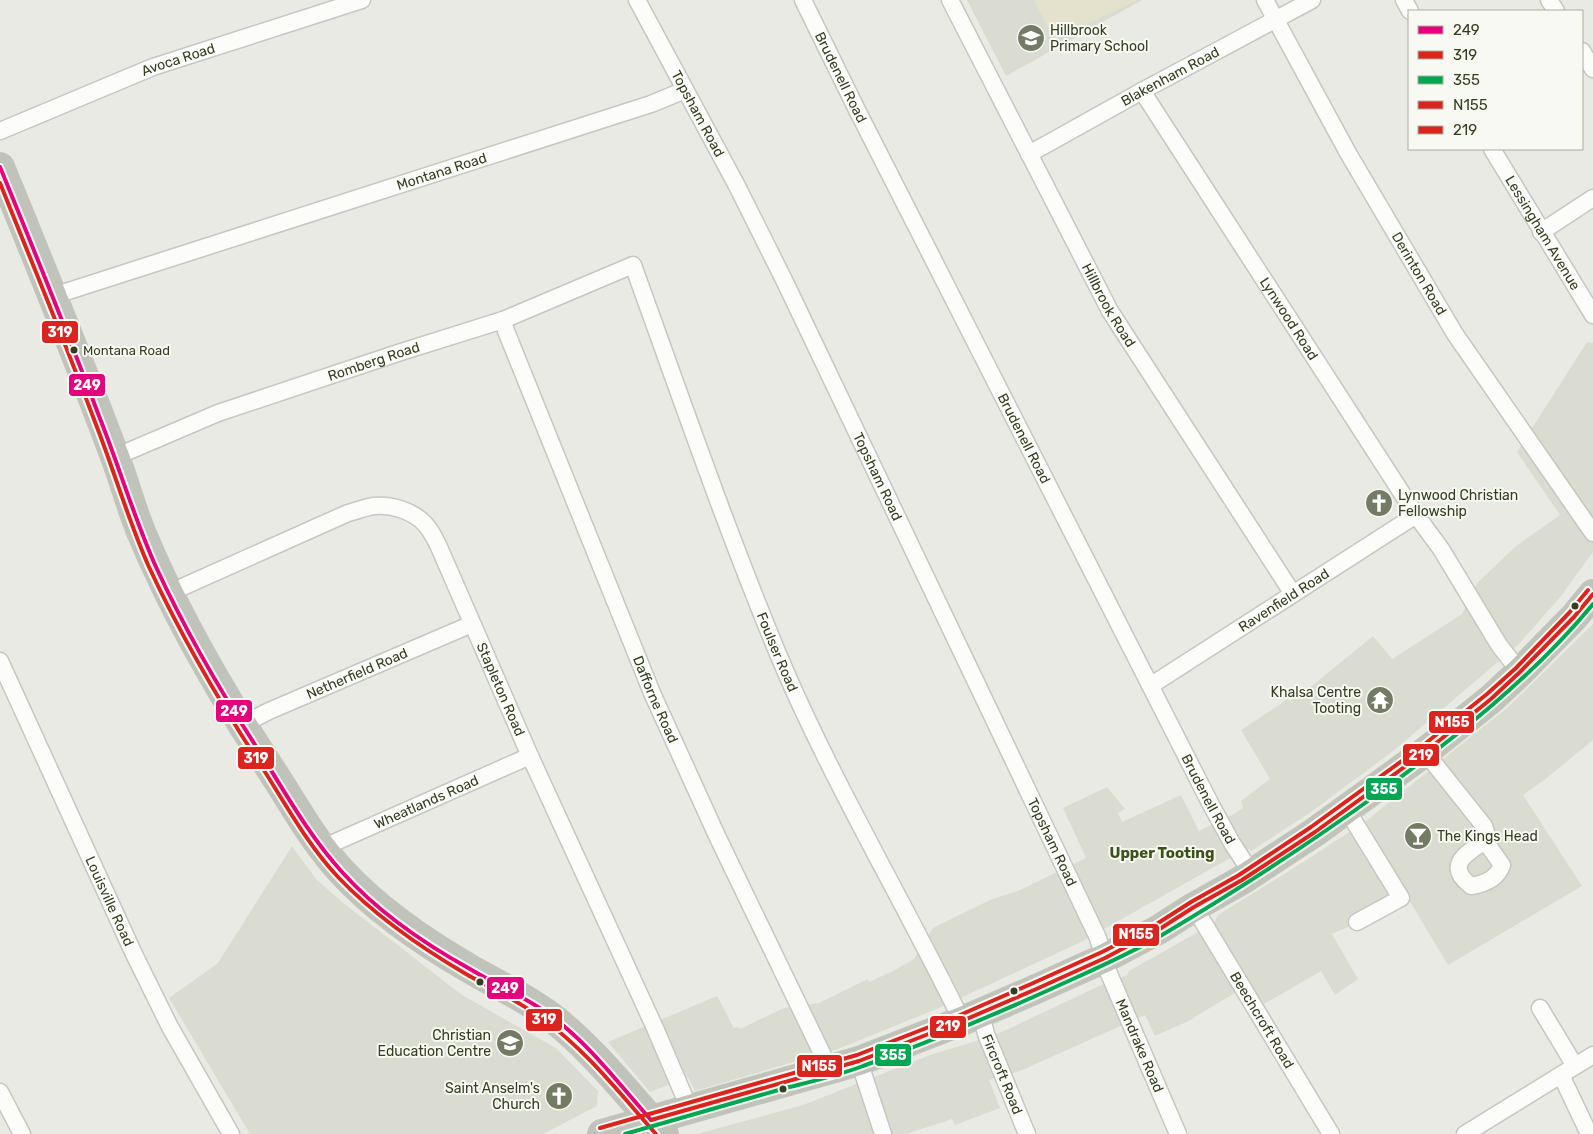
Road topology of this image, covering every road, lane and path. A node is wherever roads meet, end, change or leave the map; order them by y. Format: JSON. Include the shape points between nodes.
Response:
{"nodes":[{"id":1,"x":362,"y":0,"type":"edge"},
{"id":2,"x":637,"y":0,"type":"edge"},
{"id":3,"x":803,"y":0,"type":"edge"},
{"id":4,"x":950,"y":0,"type":"edge"},
{"id":5,"x":1265,"y":0,"type":"edge"},
{"id":6,"x":1312,"y":0,"type":"edge"},
{"id":7,"x":1276,"y":18,"type":"junction"},
{"id":8,"x":1583,"y":53,"type":"edge"},
{"id":9,"x":1593,"y":68,"type":"edge"},
{"id":10,"x":685,"y":90,"type":"junction"},
{"id":11,"x":1142,"y":91,"type":"junction"},
{"id":12,"x":0,"y":131,"type":"edge"},
{"id":13,"x":1493,"y":150,"type":"edge"},
{"id":14,"x":1030,"y":154,"type":"junction"},
{"id":15,"x":0,"y":167,"type":"edge"},
{"id":16,"x":1593,"y":198,"type":"edge"},
{"id":17,"x":1542,"y":232,"type":"junction"},
{"id":18,"x":632,"y":265,"type":"joint"},
{"id":19,"x":53,"y":296,"type":"junction"},
{"id":20,"x":1593,"y":315,"type":"edge"},
{"id":21,"x":504,"y":320,"type":"junction"},
{"id":22,"x":115,"y":457,"type":"junction"},
{"id":23,"x":1416,"y":515,"type":"junction"},
{"id":24,"x":1593,"y":533,"type":"edge"},
{"id":25,"x":169,"y":593,"type":"junction"},
{"id":26,"x":1293,"y":594,"type":"junction"},
{"id":27,"x":1593,"y":594,"type":"edge"},
{"id":28,"x":472,"y":624,"type":"junction"},
{"id":29,"x":0,"y":662,"type":"edge"},
{"id":30,"x":1520,"y":672,"type":"junction"},
{"id":31,"x":1150,"y":686,"type":"junction"},
{"id":32,"x":242,"y":725,"type":"junction"},
{"id":33,"x":1425,"y":752,"type":"junction"},
{"id":34,"x":530,"y":756,"type":"junction"},
{"id":35,"x":1347,"y":810,"type":"junction"},
{"id":36,"x":1486,"y":841,"type":"dead end"},
{"id":37,"x":322,"y":848,"type":"junction"},
{"id":38,"x":1252,"y":874,"type":"junction"},
{"id":39,"x":1194,"y":907,"type":"junction"},
{"id":40,"x":1357,"y":922,"type":"dead end"},
{"id":41,"x":1107,"y":966,"type":"junction"},
{"id":42,"x":1540,"y":1008,"type":"dead end"},
{"id":43,"x":972,"y":1017,"type":"junction"},
{"id":44,"x":1593,"y":1055,"type":"edge"},
{"id":45,"x":858,"y":1061,"type":"junction"},
{"id":46,"x":1575,"y":1066,"type":"junction"},
{"id":47,"x":830,"y":1070,"type":"junction"},
{"id":48,"x":1561,"y":1075,"type":"junction"},
{"id":49,"x":0,"y":1092,"type":"edge"},
{"id":50,"x":690,"y":1110,"type":"junction"},
{"id":51,"x":657,"y":1127,"type":"edge"},
{"id":52,"x":22,"y":1134,"type":"edge"},
{"id":53,"x":231,"y":1134,"type":"edge"},
{"id":54,"x":602,"y":1134,"type":"edge"},
{"id":55,"x":883,"y":1134,"type":"edge"},
{"id":56,"x":1027,"y":1134,"type":"edge"},
{"id":57,"x":1178,"y":1134,"type":"edge"},
{"id":58,"x":1331,"y":1134,"type":"edge"},
{"id":59,"x":1465,"y":1134,"type":"edge"},
{"id":60,"x":1589,"y":1134,"type":"edge"}],
"edges":[{"from":1,"to":12,"type":"street","name":"Avoca Road","via":[[153,67]]},
{"from":2,"to":10,"type":"street","name":"Topsham Road"},
{"from":3,"to":31,"type":"street","name":"Brudenell Road"},
{"from":4,"to":14,"type":"street","name":"Hillbrook Road"},
{"from":5,"to":7,"type":"street","name":"Derinton Road"},
{"from":6,"to":7,"type":"street","name":"Blakenham Road"},
{"from":7,"to":11,"type":"street","name":"Blakenham Road"},
{"from":7,"to":24,"type":"street","name":"Derinton Road","via":[[1348,153],[1455,334]]},
{"from":8,"to":9,"type":"street"},
{"from":10,"to":19,"type":"street","name":"Montana Road","via":[[651,104]]},
{"from":10,"to":41,"type":"street","name":"Topsham Road","via":[[785,282],[1044,822],[1098,938]]},
{"from":11,"to":14,"type":"street","name":"Blakenham Road"},
{"from":11,"to":23,"type":"street","name":"Lynwood Road"},
{"from":13,"to":17,"type":"street","name":"Lessingham Avenue"},
{"from":14,"to":26,"type":"street","name":"Hillbrook Road","via":[[1110,311]]},
{"from":15,"to":19,"type":"highway"},
{"from":16,"to":17,"type":"street"},
{"from":17,"to":20,"type":"street","name":"Lessingham Avenue"},
{"from":18,"to":21,"type":"street","name":"Romberg Road"},
{"from":18,"to":43,"type":"street","name":"Foulser Road","via":[[778,654],[821,747]]},
{"from":19,"to":22,"type":"highway"},
{"from":21,"to":22,"type":"street","name":"Romberg Road","via":[[218,414]]},
{"from":21,"to":47,"type":"street","name":"Dafforne Road","via":[[652,693]]},
{"from":22,"to":25,"type":"highway","via":[[141,533]]},
{"from":23,"to":26,"type":"street","name":"Ravenfield Road"},
{"from":23,"to":30,"type":"street","name":"Lynwood Road","via":[[1441,549],[1499,645]]},
{"from":25,"to":28,"type":"street","name":"Stapleton Road","via":[[348,513],[386,506],[416,516],[431,531]]},
{"from":25,"to":32,"type":"highway"},
{"from":26,"to":31,"type":"street","name":"Ravenfield Road"},
{"from":27,"to":30,"type":"highway"},
{"from":28,"to":32,"type":"street","name":"Netherfield Road"},
{"from":28,"to":34,"type":"street","name":"Stapleton Road"},
{"from":29,"to":53,"type":"street","name":"Louisville Road","via":[[133,952],[170,1027]]},
{"from":30,"to":33,"type":"highway"},
{"from":31,"to":38,"type":"street","name":"Brudenell Road","via":[[1210,803]]},
{"from":32,"to":37,"type":"highway"},
{"from":33,"to":35,"type":"highway"},
{"from":33,"to":36,"type":"street","via":[[1484,826]]},
{"from":34,"to":37,"type":"street","name":"Wheatlands Road"},
{"from":34,"to":50,"type":"street","name":"Stapleton Road"},
{"from":35,"to":38,"type":"highway"},
{"from":35,"to":40,"type":"street","via":[[1401,898]]},
{"from":37,"to":51,"type":"highway","via":[[358,888],[421,940],[533,1005],[578,1039]]},
{"from":38,"to":39,"type":"highway"},
{"from":39,"to":41,"type":"highway"},
{"from":39,"to":58,"type":"street","name":"Beechcroft Road"},
{"from":41,"to":43,"type":"highway"},
{"from":41,"to":57,"type":"street","name":"Mandrake Road"},
{"from":42,"to":46,"type":"street"},
{"from":43,"to":45,"type":"highway"},
{"from":43,"to":56,"type":"street","name":"Fircroft Road","via":[[986,1034]]},
{"from":44,"to":46,"type":"street"},
{"from":45,"to":47,"type":"highway"},
{"from":45,"to":55,"type":"street"},
{"from":46,"to":48,"type":"street"},
{"from":47,"to":50,"type":"highway"},
{"from":48,"to":59,"type":"street"},
{"from":48,"to":60,"type":"street"},
{"from":49,"to":52,"type":"street"},
{"from":50,"to":51,"type":"highway"},
{"from":51,"to":54,"type":"highway"}]}
